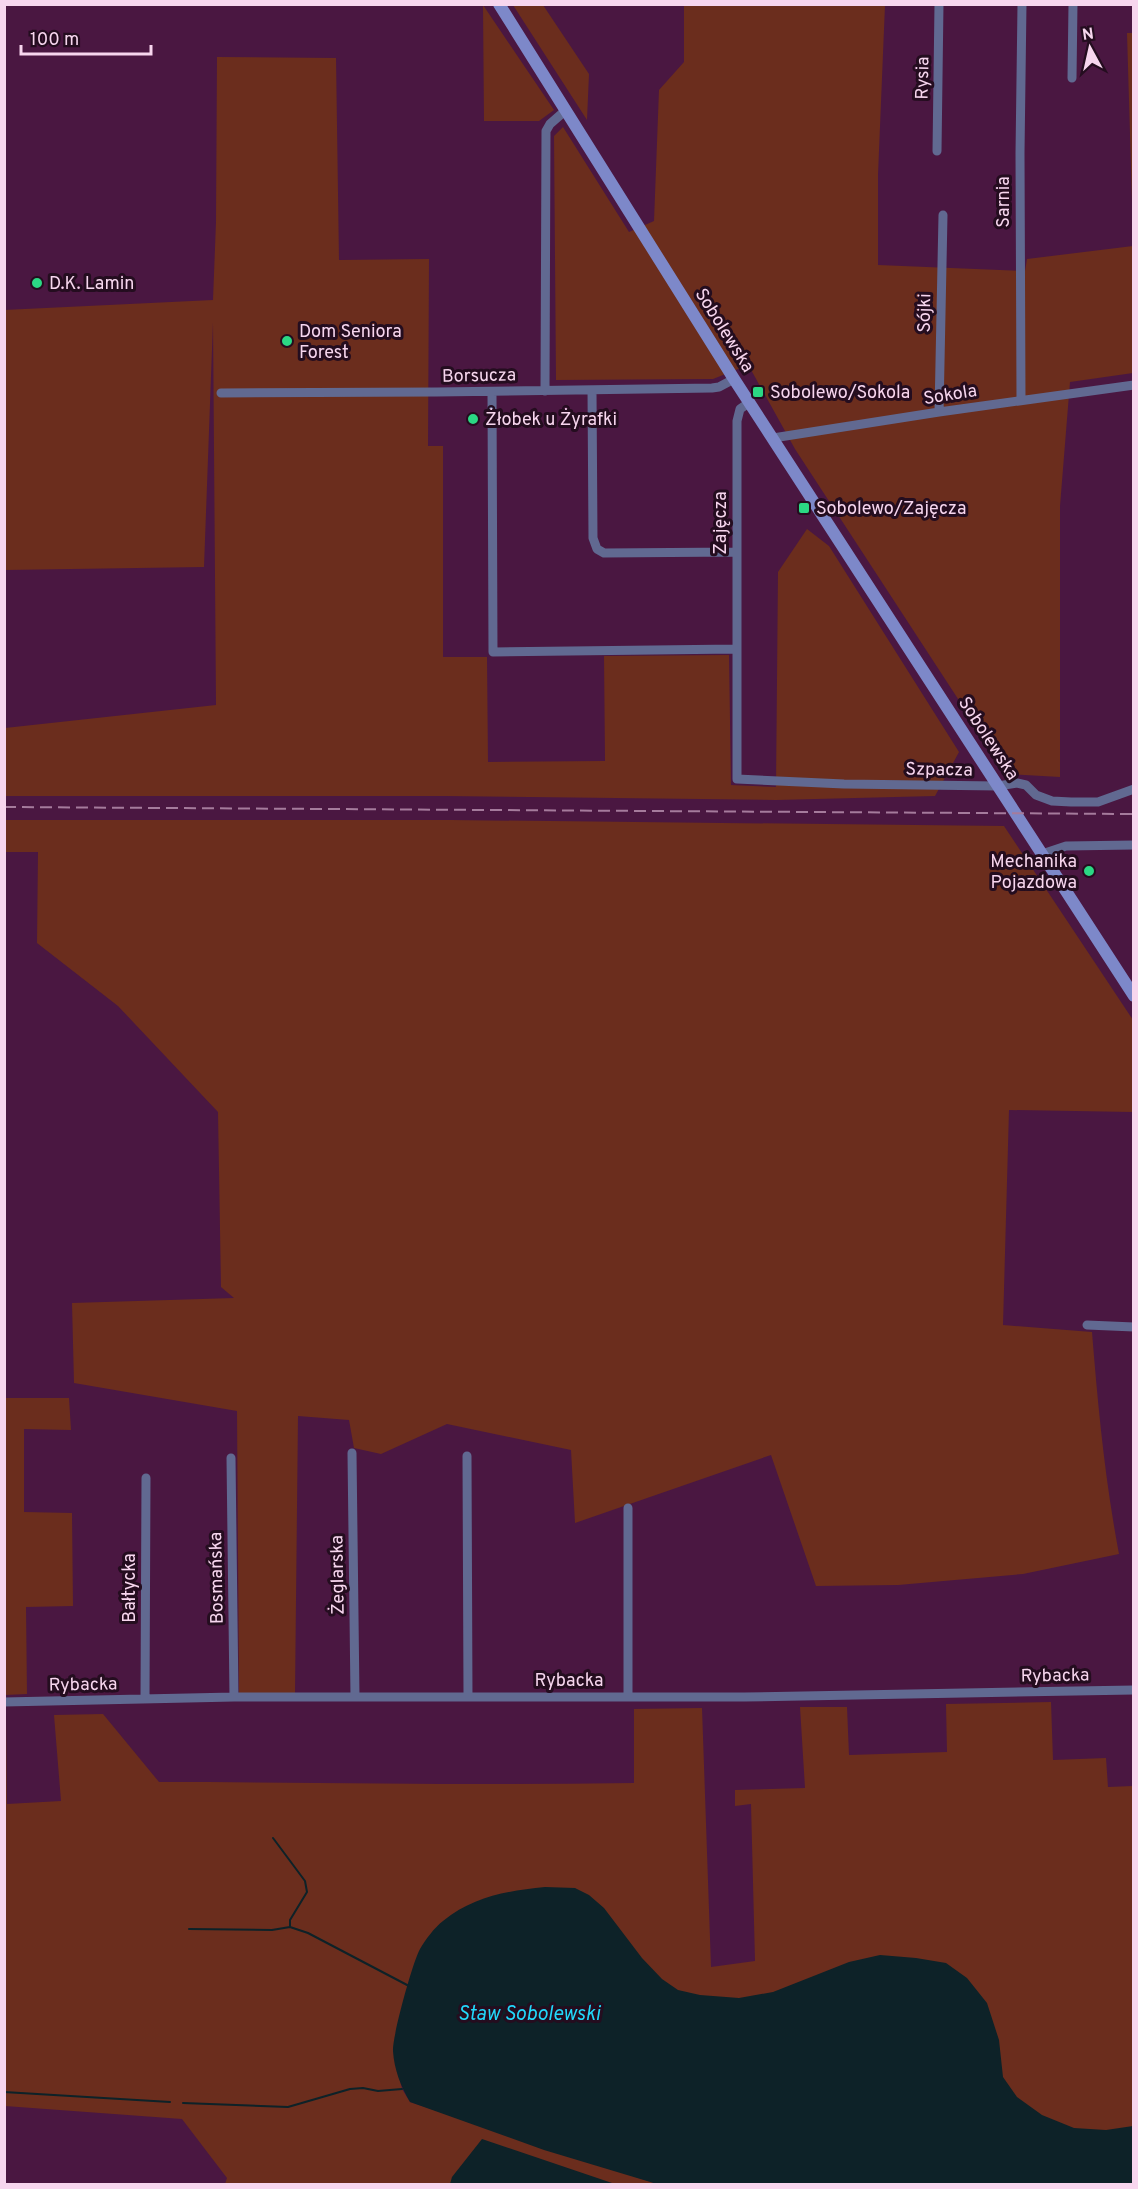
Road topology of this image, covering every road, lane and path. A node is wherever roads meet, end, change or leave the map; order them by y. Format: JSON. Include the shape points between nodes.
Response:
{"nodes":[{"id":1,"x":499,"y":4,"type":"edge"},
{"id":2,"x":939,"y":4,"type":"edge"},
{"id":3,"x":1022,"y":4,"type":"edge"},
{"id":4,"x":1073,"y":4,"type":"edge"},
{"id":5,"x":1072,"y":78,"type":"dead end"},
{"id":6,"x":566,"y":110,"type":"junction"},
{"id":7,"x":938,"y":151,"type":"dead end"},
{"id":8,"x":943,"y":215,"type":"dead end"},
{"id":9,"x":735,"y":379,"type":"junction"},
{"id":10,"x":1134,"y":385,"type":"edge"},
{"id":11,"x":592,"y":390,"type":"junction"},
{"id":12,"x":546,"y":391,"type":"junction"},
{"id":13,"x":492,"y":392,"type":"junction"},
{"id":14,"x":221,"y":393,"type":"dead end"},
{"id":15,"x":1021,"y":400,"type":"junction"},
{"id":16,"x":750,"y":402,"type":"junction"},
{"id":17,"x":939,"y":412,"type":"junction"},
{"id":18,"x":773,"y":438,"type":"junction"},
{"id":19,"x":737,"y":552,"type":"junction"},
{"id":20,"x":736,"y":649,"type":"junction"},
{"id":21,"x":737,"y":779,"type":"joint"},
{"id":22,"x":998,"y":786,"type":"junction"},
{"id":23,"x":1134,"y":789,"type":"edge"},
{"id":24,"x":1134,"y":845,"type":"edge"},
{"id":25,"x":1042,"y":854,"type":"junction"},
{"id":26,"x":1134,"y":996,"type":"edge"},
{"id":27,"x":1087,"y":1325,"type":"dead end"},
{"id":28,"x":1134,"y":1328,"type":"edge"},
{"id":29,"x":352,"y":1453,"type":"dead end"},
{"id":30,"x":467,"y":1456,"type":"dead end"},
{"id":31,"x":231,"y":1458,"type":"dead end"},
{"id":32,"x":146,"y":1478,"type":"dead end"},
{"id":33,"x":628,"y":1508,"type":"dead end"},
{"id":34,"x":1134,"y":1690,"type":"edge"},
{"id":35,"x":468,"y":1696,"type":"junction"},
{"id":36,"x":234,"y":1697,"type":"junction"},
{"id":37,"x":355,"y":1697,"type":"junction"},
{"id":38,"x":628,"y":1697,"type":"junction"},
{"id":39,"x":146,"y":1699,"type":"junction"},
{"id":40,"x":4,"y":1702,"type":"edge"}],
"edges":[{"from":1,"to":6,"type":"street","name":"Sobolewska"},
{"from":2,"to":7,"type":"street","name":"Rysia"},
{"from":3,"to":15,"type":"street","name":"Sarnia"},
{"from":4,"to":5,"type":"street"},
{"from":6,"to":9,"type":"street","name":"Sobolewska"},
{"from":6,"to":12,"type":"street","via":[[546,131]]},
{"from":8,"to":17,"type":"street","name":"Sójki"},
{"from":9,"to":11,"type":"street","name":"Borsucza","via":[[712,388]]},
{"from":9,"to":16,"type":"street","name":"Sobolewska"},
{"from":10,"to":15,"type":"street","name":"Sokola"},
{"from":11,"to":12,"type":"street","name":"Borsucza"},
{"from":11,"to":19,"type":"street","via":[[593,538],[597,549],[604,553]]},
{"from":12,"to":13,"type":"street","name":"Borsucza"},
{"from":13,"to":14,"type":"street","name":"Borsucza"},
{"from":13,"to":20,"type":"street","via":[[493,652]]},
{"from":15,"to":17,"type":"street","name":"Sokola"},
{"from":16,"to":18,"type":"street","name":"Sobolewska"},
{"from":16,"to":19,"type":"street","name":"Zajęcza","via":[[740,410],[737,421]]},
{"from":17,"to":18,"type":"street","name":"Sokola"},
{"from":18,"to":22,"type":"street","name":"Sobolewska"},
{"from":19,"to":20,"type":"street","name":"Zajęcza"},
{"from":20,"to":21,"type":"street","name":"Zajęcza"},
{"from":21,"to":22,"type":"street","name":"Szpacza"},
{"from":22,"to":23,"type":"street","name":"Szpacza","via":[[1017,783],[1052,801],[1071,802],[1098,802]]},
{"from":22,"to":25,"type":"street","name":"Sobolewska"},
{"from":24,"to":25,"type":"street","via":[[1066,846]]},
{"from":25,"to":26,"type":"street","name":"Sobolewska"},
{"from":27,"to":28,"type":"street"},
{"from":29,"to":37,"type":"street","name":"Żeglarska"},
{"from":30,"to":35,"type":"street"},
{"from":31,"to":36,"type":"street","name":"Bosmańska"},
{"from":32,"to":39,"type":"street","name":"Bałtycka"},
{"from":33,"to":38,"type":"street"},
{"from":34,"to":38,"type":"street","name":"Rybacka"},
{"from":35,"to":37,"type":"street","name":"Rybacka"},
{"from":35,"to":38,"type":"street","name":"Rybacka"},
{"from":36,"to":37,"type":"street","name":"Rybacka"},
{"from":36,"to":39,"type":"street","name":"Rybacka"},
{"from":39,"to":40,"type":"street","name":"Rybacka"}]}
